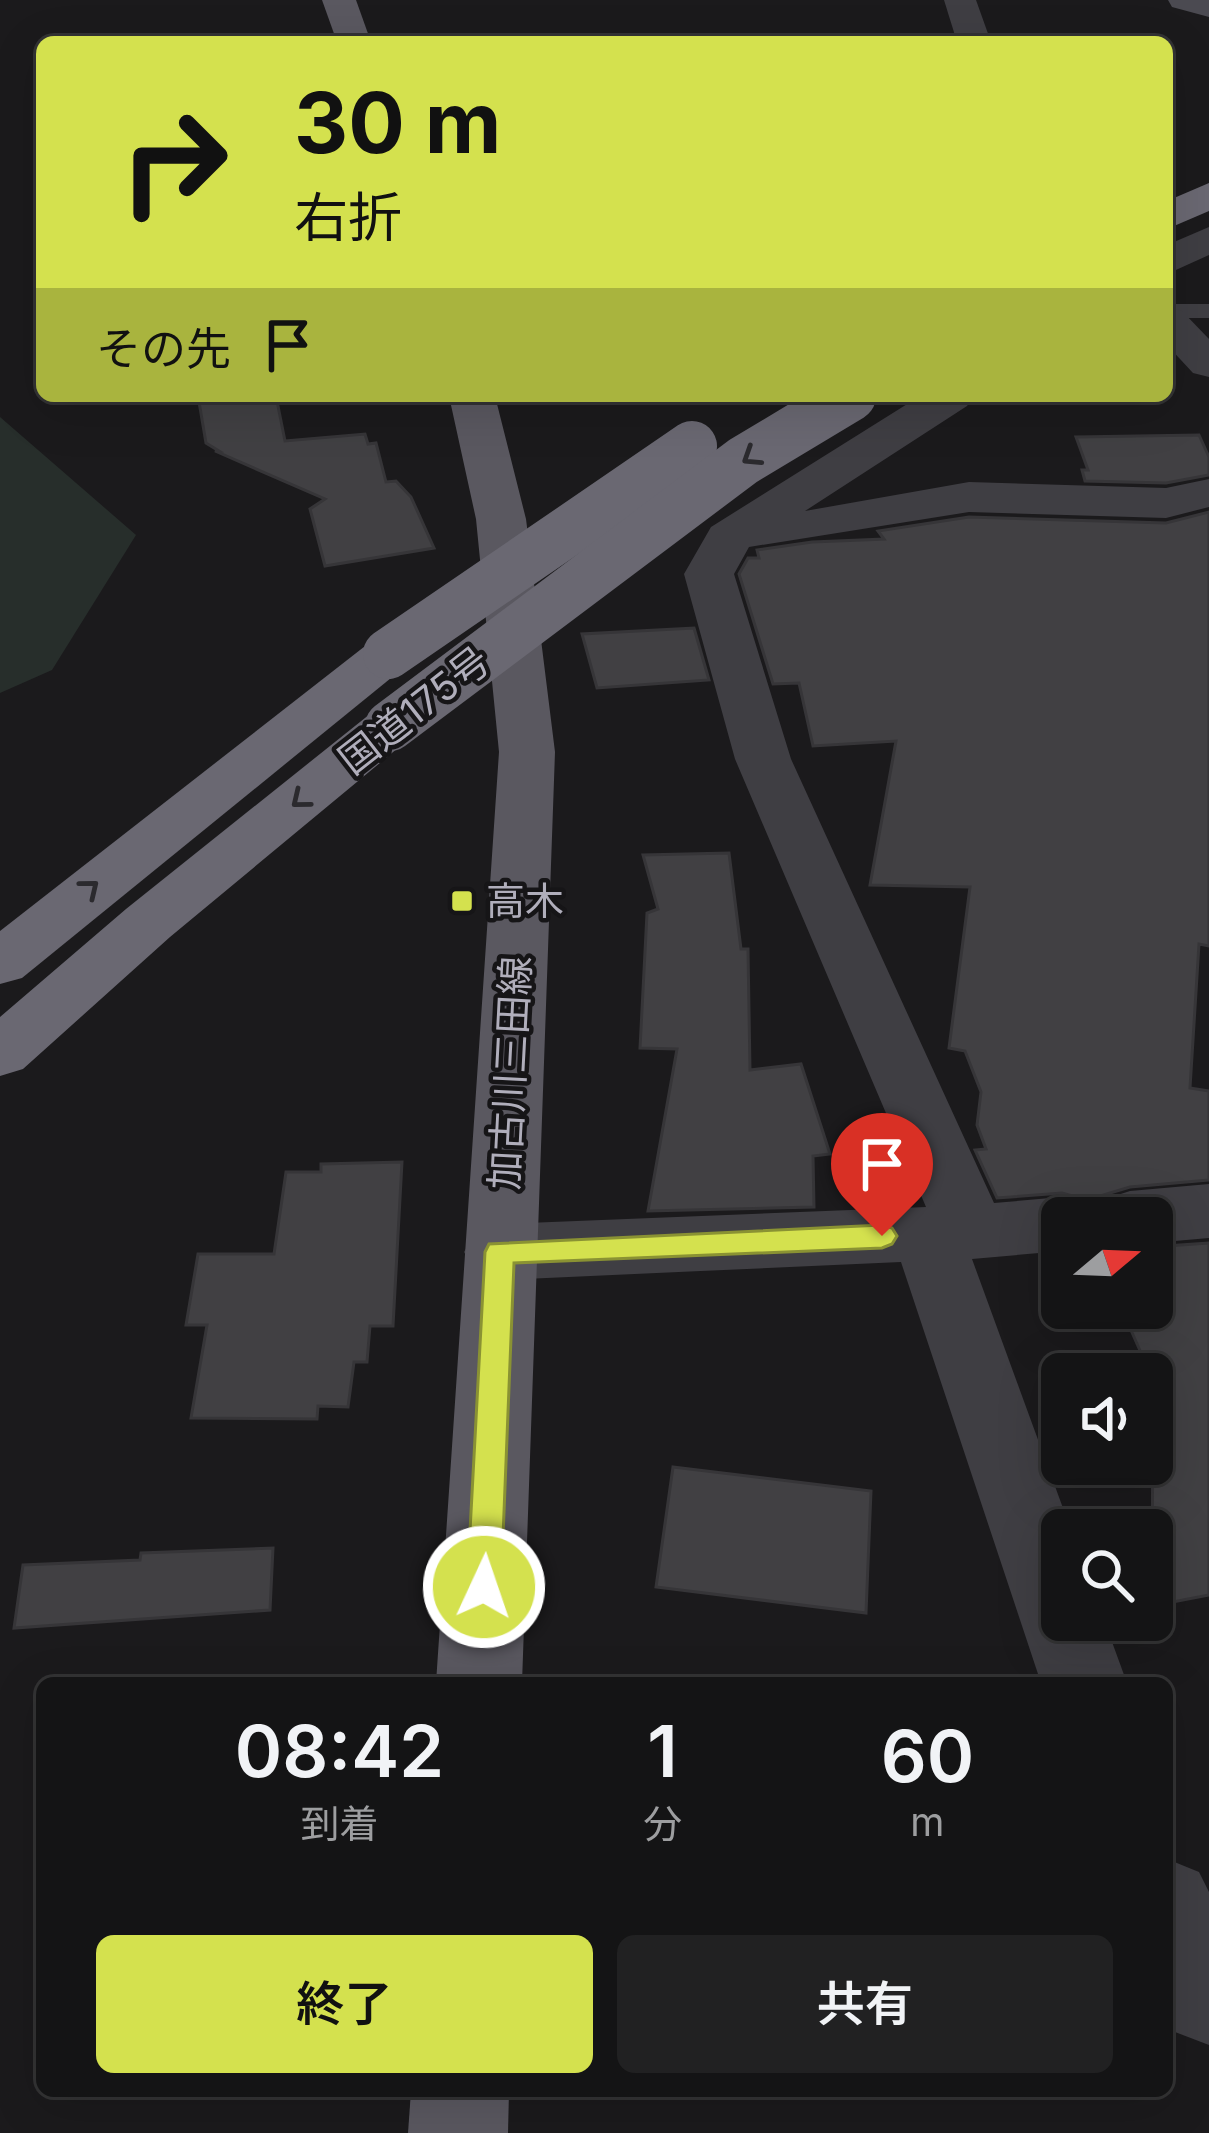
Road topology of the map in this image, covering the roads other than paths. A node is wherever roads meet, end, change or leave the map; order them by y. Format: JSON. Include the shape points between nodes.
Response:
{"nodes":[{"id":1,"x":339,"y":0,"type":"edge"},
{"id":2,"x":960,"y":0,"type":"edge"},
{"id":3,"x":1184,"y":0,"type":"edge"},
{"id":4,"x":1209,"y":7,"type":"edge"},
{"id":5,"x":352,"y":36,"type":"edge"},
{"id":6,"x":972,"y":36,"type":"edge"},
{"id":7,"x":1209,"y":154,"type":"edge"},
{"id":8,"x":1173,"y":172,"type":"edge"},
{"id":9,"x":1209,"y":195,"type":"edge"},
{"id":10,"x":1173,"y":214,"type":"edge"},
{"id":11,"x":1209,"y":239,"type":"edge"},
{"id":12,"x":1173,"y":259,"type":"edge"},
{"id":13,"x":1209,"y":310,"type":"edge"},
{"id":14,"x":1173,"y":315,"type":"edge"},
{"id":15,"x":1173,"y":323,"type":"edge"},
{"id":16,"x":1209,"y":364,"type":"edge"},
{"id":17,"x":473,"y":402,"type":"edge"},
{"id":18,"x":764,"y":402,"type":"edge"},
{"id":19,"x":841,"y":402,"type":"edge"},
{"id":20,"x":942,"y":402,"type":"edge"},
{"id":21,"x":1209,"y":494,"type":"edge"},
{"id":22,"x":729,"y":538,"type":"junction"},
{"id":23,"x":592,"y":554,"type":"dead end"},
{"id":24,"x":0,"y":963,"type":"edge"},
{"id":25,"x":0,"y":1054,"type":"edge"},
{"id":26,"x":1209,"y":1211,"type":"edge"},
{"id":27,"x":1173,"y":1214,"type":"edge"},
{"id":28,"x":1041,"y":1226,"type":"edge"},
{"id":29,"x":950,"y":1233,"type":"junction"},
{"id":30,"x":500,"y":1252,"type":"junction"},
{"id":31,"x":1041,"y":1547,"type":"edge"},
{"id":32,"x":1069,"y":1641,"type":"edge"},
{"id":33,"x":479,"y":1677,"type":"edge"},
{"id":34,"x":1082,"y":1677,"type":"edge"},
{"id":35,"x":1173,"y":1917,"type":"edge"},
{"id":36,"x":1209,"y":1998,"type":"edge"},
{"id":37,"x":460,"y":2097,"type":"edge"},
{"id":38,"x":458,"y":2133,"type":"edge"}],
"edges":[{"from":1,"to":5,"type":"main road"},
{"from":2,"to":6,"type":"street"},
{"from":3,"to":4,"type":"street"},
{"from":7,"to":8,"type":"highway"},
{"from":9,"to":10,"type":"highway"},
{"from":11,"to":12,"type":"street"},
{"from":13,"to":14,"type":"lane"},
{"from":15,"to":16,"type":"street"},
{"from":17,"to":30,"type":"main road","name":"加古川三田線","via":[[501,519],[527,752]]},
{"from":24,"to":18,"type":"highway","name":"国道175号","one_way":true,"bridge":true,"via":[[388,654]]},
{"from":19,"to":25,"type":"highway","name":"国道175号","one_way":true,"bridge":true,"via":[[743,461],[390,726]]},
{"from":20,"to":22,"type":"street"},
{"from":21,"to":22,"type":"street","via":[[1166,503],[969,497]]},
{"from":22,"to":23,"type":"street"},
{"from":22,"to":29,"type":"street","via":[[709,574],[763,759]]},
{"from":26,"to":27,"type":"street"},
{"from":28,"to":29,"type":"street"},
{"from":29,"to":30,"type":"street"},
{"from":29,"to":31,"type":"street"},
{"from":30,"to":33,"type":"main road","name":"加古川三田線"},
{"from":32,"to":34,"type":"street"},
{"from":35,"to":36,"type":"street"},
{"from":37,"to":38,"type":"main road"}]}
